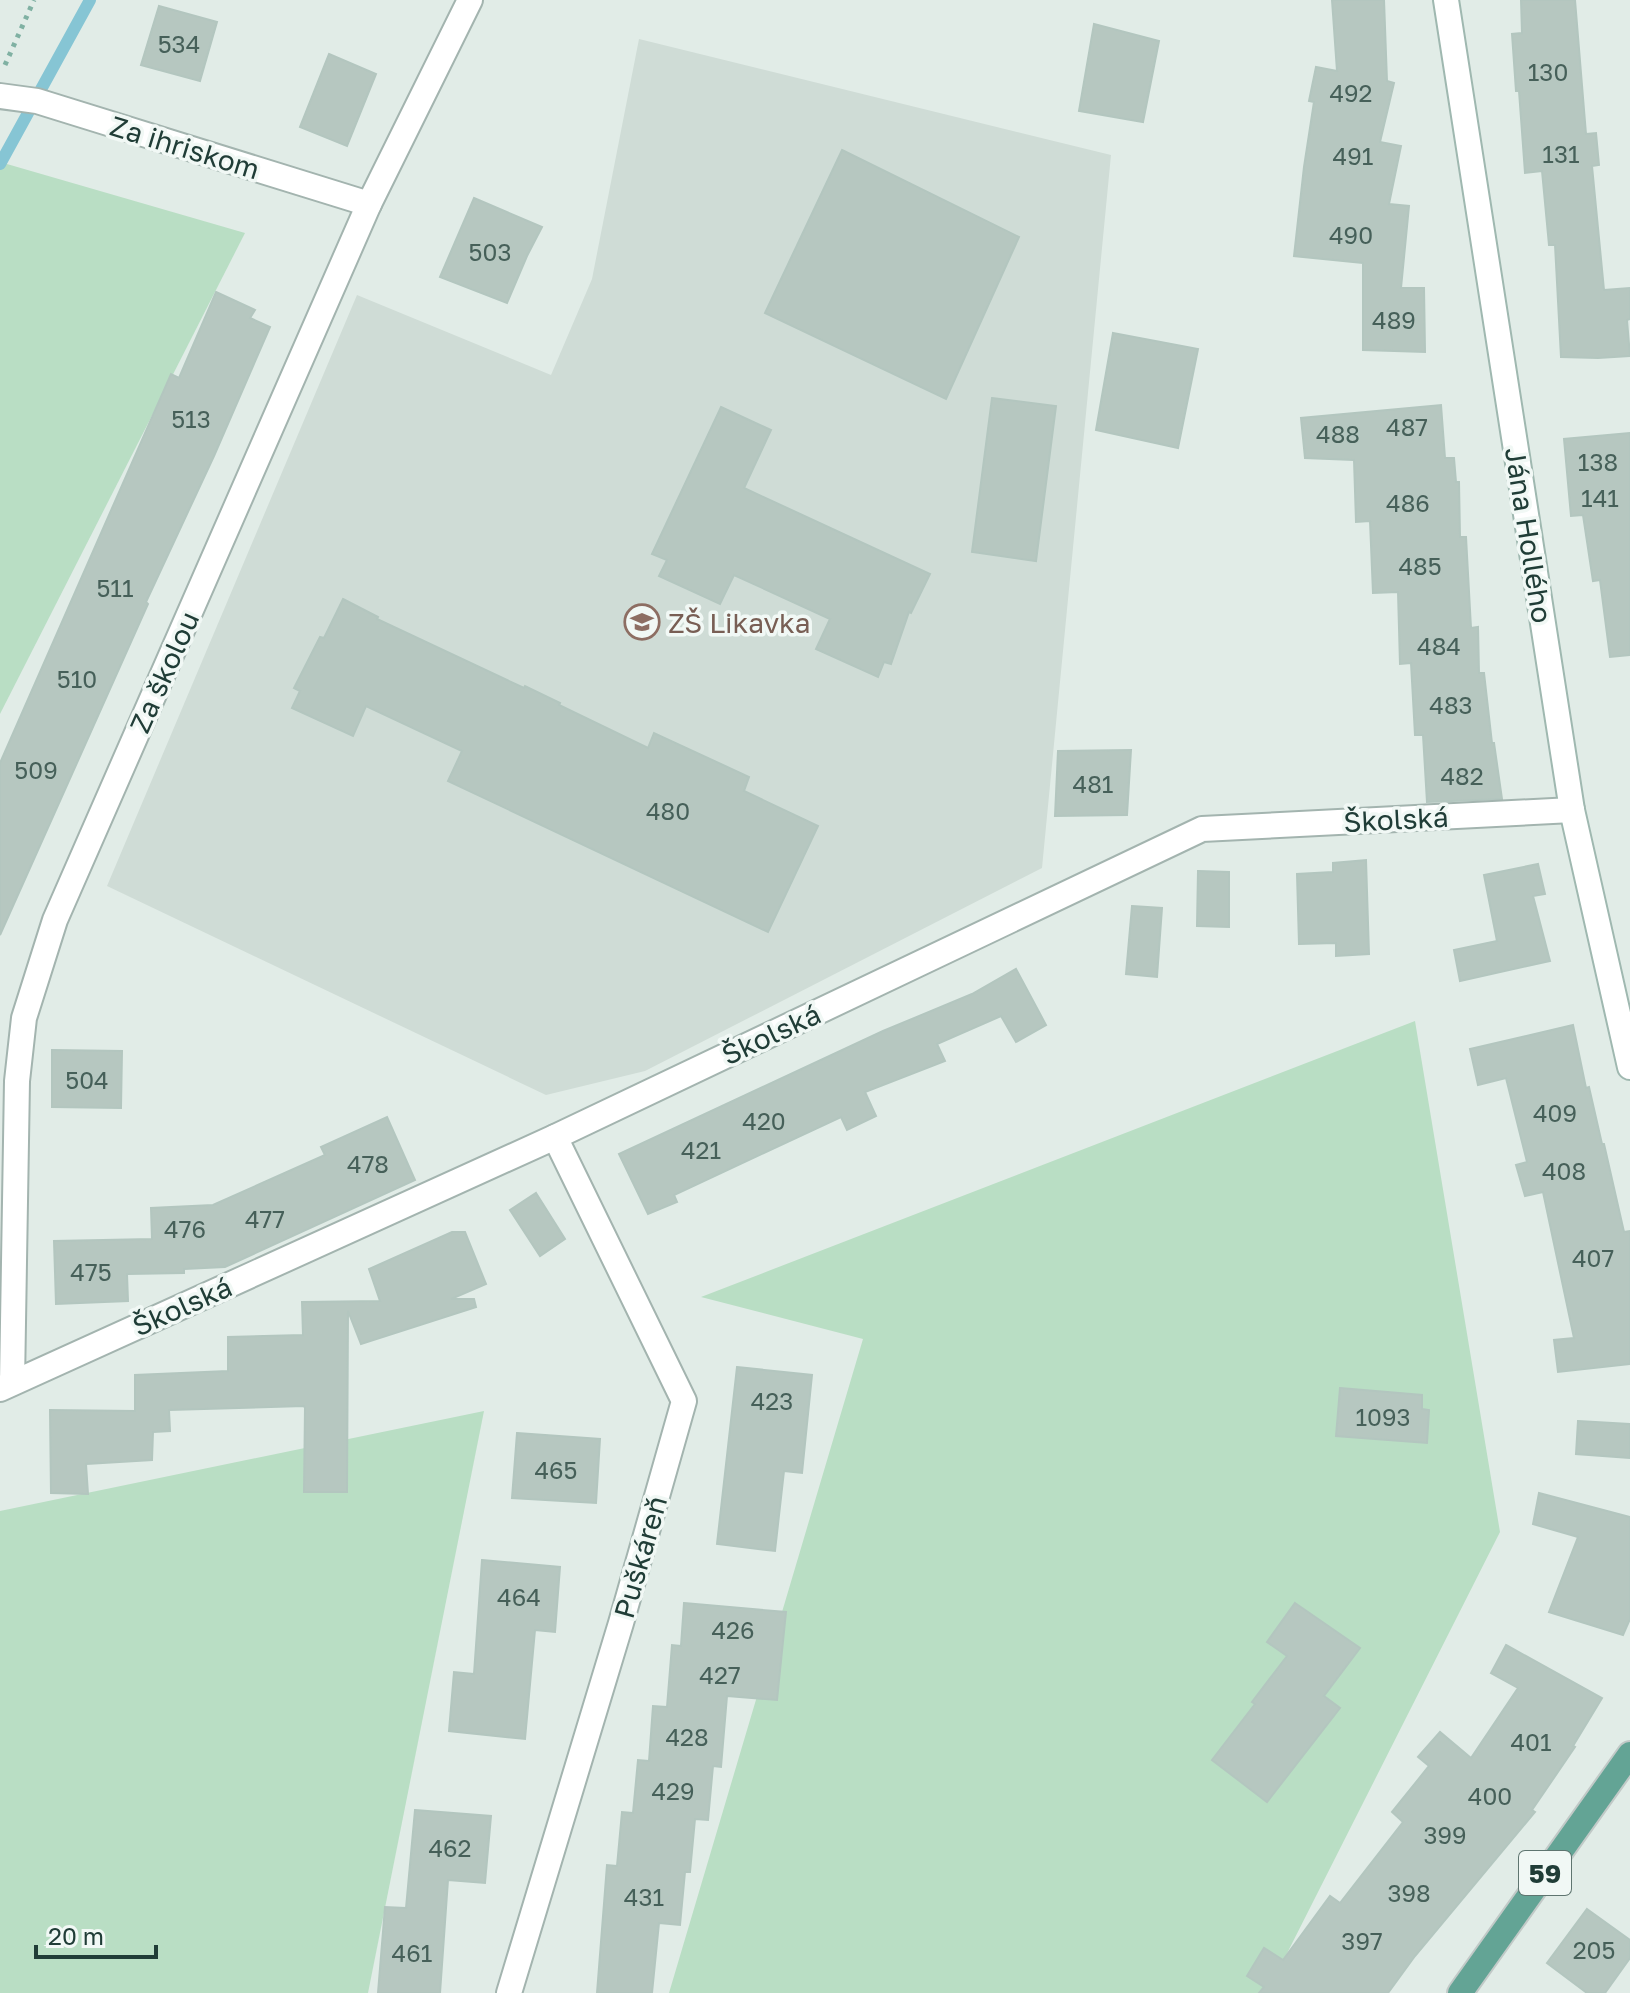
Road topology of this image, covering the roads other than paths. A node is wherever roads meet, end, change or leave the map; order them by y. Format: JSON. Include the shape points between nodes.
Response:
{"nodes":[{"id":1,"x":470,"y":0,"type":"edge"},
{"id":2,"x":1446,"y":0,"type":"edge"},
{"id":3,"x":0,"y":96,"type":"edge"},
{"id":4,"x":369,"y":204,"type":"junction"},
{"id":5,"x":1572,"y":810,"type":"junction"},
{"id":6,"x":1630,"y":1067,"type":"edge"},
{"id":7,"x":555,"y":1137,"type":"junction"},
{"id":8,"x":6,"y":1386,"type":"edge"},
{"id":9,"x":1630,"y":1754,"type":"edge"},
{"id":10,"x":509,"y":1993,"type":"edge"},
{"id":11,"x":1460,"y":1993,"type":"edge"}],
"edges":[{"from":1,"to":4,"type":"street","name":"Za školou"},
{"from":2,"to":5,"type":"street","name":"Jána Hollého"},
{"from":3,"to":4,"type":"street","name":"Za ihriskom","via":[[37,101]]},
{"from":4,"to":8,"type":"street","name":"Za školou","via":[[55,920],[24,1018]]},
{"from":5,"to":6,"type":"street","name":"Jána Hollého"},
{"from":5,"to":7,"type":"street","name":"Školská","via":[[1202,829]]},
{"from":7,"to":8,"type":"street","name":"Školská"},
{"from":7,"to":10,"type":"street","name":"Puškáreň","via":[[684,1401]]},
{"from":9,"to":11,"type":"main road","number":"59"}]}
